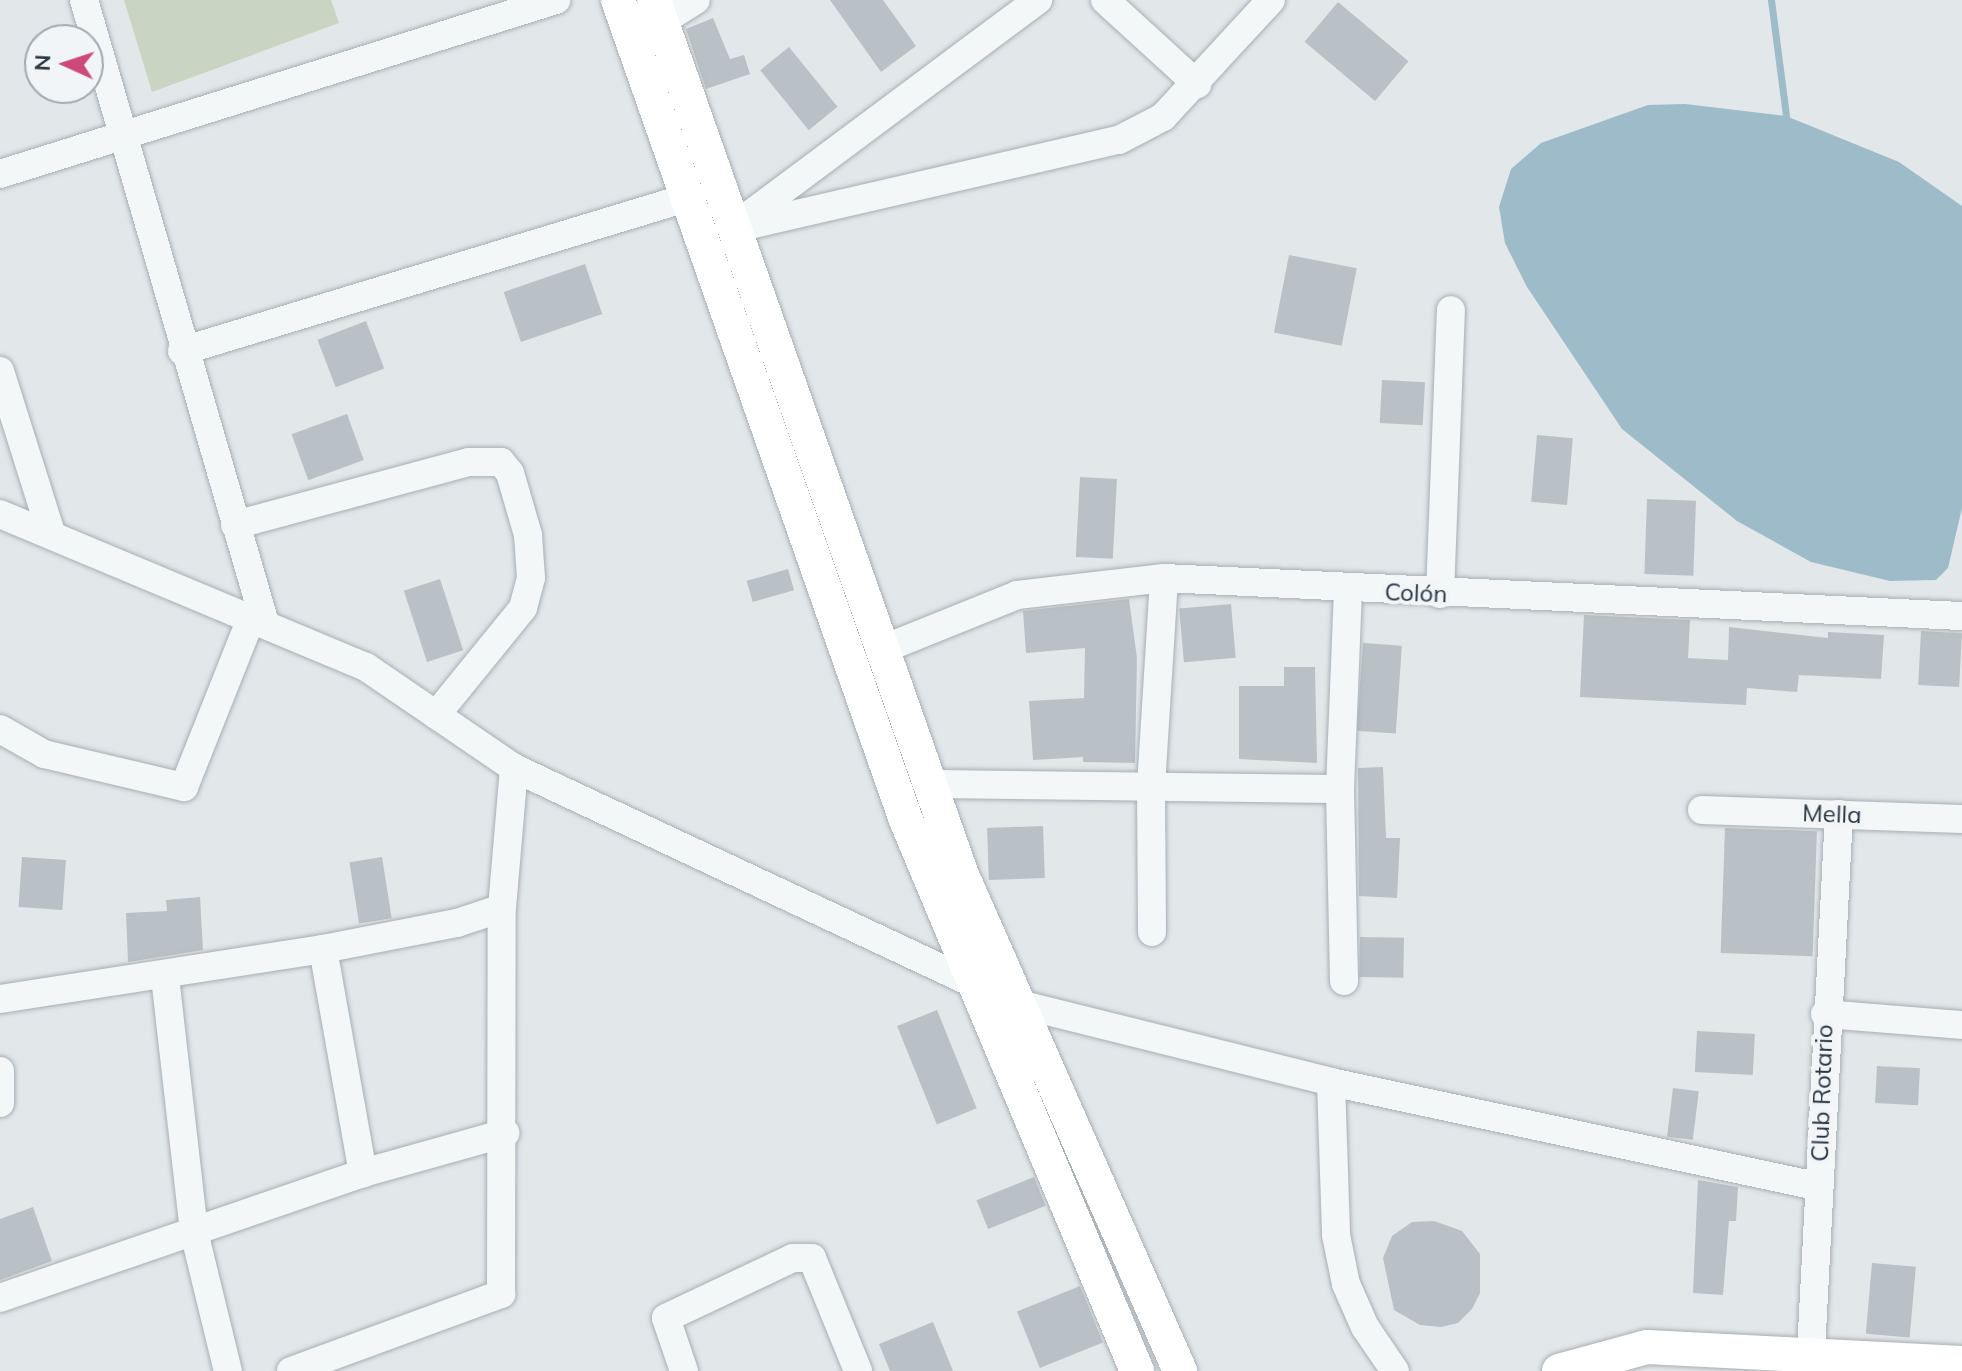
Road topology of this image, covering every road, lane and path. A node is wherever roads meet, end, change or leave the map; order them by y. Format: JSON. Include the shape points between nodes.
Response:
{"nodes":[{"id":1,"x":84,"y":0,"type":"edge"},
{"id":2,"x":556,"y":0,"type":"edge"},
{"id":3,"x":618,"y":0,"type":"edge"},
{"id":4,"x":696,"y":0,"type":"edge"},
{"id":5,"x":1038,"y":0,"type":"edge"},
{"id":6,"x":1105,"y":0,"type":"edge"},
{"id":7,"x":1271,"y":0,"type":"edge"},
{"id":8,"x":658,"y":11,"type":"edge"},
{"id":9,"x":1197,"y":84,"type":"junction"},
{"id":10,"x":119,"y":135,"type":"junction"},
{"id":11,"x":0,"y":174,"type":"edge"},
{"id":12,"x":686,"y":198,"type":"junction"},
{"id":13,"x":732,"y":229,"type":"junction"},
{"id":14,"x":1451,"y":310,"type":"dead end"},
{"id":15,"x":182,"y":351,"type":"junction"},
{"id":16,"x":0,"y":371,"type":"edge"},
{"id":17,"x":0,"y":514,"type":"edge"},
{"id":18,"x":235,"y":525,"type":"junction"},
{"id":19,"x":51,"y":533,"type":"junction"},
{"id":20,"x":1164,"y":578,"type":"junction"},
{"id":21,"x":1348,"y":591,"type":"junction"},
{"id":22,"x":1440,"y":594,"type":"junction"},
{"id":23,"x":1962,"y":616,"type":"edge"},
{"id":24,"x":258,"y":618,"type":"junction"},
{"id":25,"x":881,"y":650,"type":"junction"},
{"id":26,"x":436,"y":715,"type":"junction"},
{"id":27,"x":0,"y":729,"type":"edge"},
{"id":28,"x":514,"y":768,"type":"junction"},
{"id":29,"x":930,"y":784,"type":"junction"},
{"id":30,"x":1151,"y":786,"type":"junction"},
{"id":31,"x":1340,"y":789,"type":"junction"},
{"id":32,"x":1702,"y":810,"type":"dead end"},
{"id":33,"x":1839,"y":814,"type":"junction"},
{"id":34,"x":1962,"y":819,"type":"edge"},
{"id":35,"x":502,"y":908,"type":"junction"},
{"id":36,"x":1152,"y":932,"type":"dead end"},
{"id":37,"x":323,"y":949,"type":"junction"},
{"id":38,"x":165,"y":977,"type":"junction"},
{"id":39,"x":1344,"y":981,"type":"dead end"},
{"id":40,"x":974,"y":986,"type":"junction"},
{"id":41,"x":0,"y":999,"type":"edge"},
{"id":42,"x":1015,"y":1003,"type":"junction"},
{"id":43,"x":1825,"y":1014,"type":"junction"},
{"id":44,"x":1962,"y":1025,"type":"edge"},
{"id":45,"x":0,"y":1071,"type":"edge"},
{"id":46,"x":1331,"y":1082,"type":"junction"},
{"id":47,"x":0,"y":1103,"type":"edge"},
{"id":48,"x":505,"y":1133,"type":"junction"},
{"id":49,"x":363,"y":1173,"type":"junction"},
{"id":50,"x":1819,"y":1187,"type":"junction"},
{"id":51,"x":194,"y":1232,"type":"junction"},
{"id":52,"x":0,"y":1298,"type":"edge"},
{"id":53,"x":1122,"y":1355,"type":"edge"},
{"id":54,"x":1810,"y":1362,"type":"edge"},
{"id":55,"x":1962,"y":1363,"type":"edge"},
{"id":56,"x":228,"y":1371,"type":"edge"},
{"id":57,"x":291,"y":1371,"type":"edge"},
{"id":58,"x":684,"y":1371,"type":"edge"},
{"id":59,"x":858,"y":1371,"type":"edge"},
{"id":60,"x":1137,"y":1371,"type":"edge"},
{"id":61,"x":1180,"y":1371,"type":"edge"},
{"id":62,"x":1395,"y":1371,"type":"edge"},
{"id":63,"x":1559,"y":1371,"type":"edge"}],
"edges":[{"from":1,"to":10,"type":"street"},
{"from":2,"to":10,"type":"street"},
{"from":3,"to":12,"type":"main road"},
{"from":4,"to":8,"type":"street"},
{"from":5,"to":13,"type":"street"},
{"from":6,"to":9,"type":"street"},
{"from":7,"to":9,"type":"street"},
{"from":8,"to":13,"type":"main road"},
{"from":9,"to":13,"type":"street","via":[[1163,117],[1119,140]]},
{"from":10,"to":11,"type":"street"},
{"from":10,"to":15,"type":"street"},
{"from":12,"to":15,"type":"street"},
{"from":12,"to":40,"type":"main road","via":[[906,820]]},
{"from":13,"to":25,"type":"main road"},
{"from":14,"to":22,"type":"street"},
{"from":15,"to":18,"type":"street"},
{"from":16,"to":19,"type":"street"},
{"from":17,"to":19,"type":"street"},
{"from":18,"to":24,"type":"street"},
{"from":18,"to":26,"type":"street","via":[[469,462],[501,462],[510,473],[528,535],[531,578],[523,608]]},
{"from":19,"to":24,"type":"street"},
{"from":20,"to":21,"type":"street","name":"Colón"},
{"from":20,"to":25,"type":"street","name":"Colón","via":[[1017,595]]},
{"from":20,"to":30,"type":"street"},
{"from":21,"to":22,"type":"street","name":"Colón"},
{"from":21,"to":31,"type":"street"},
{"from":22,"to":23,"type":"street","name":"Colón"},
{"from":24,"to":26,"type":"street","via":[[366,667]]},
{"from":24,"to":27,"type":"street","via":[[184,787],[55,757]]},
{"from":25,"to":29,"type":"main road"},
{"from":26,"to":28,"type":"street"},
{"from":28,"to":35,"type":"street"},
{"from":28,"to":40,"type":"street"},
{"from":29,"to":30,"type":"street"},
{"from":29,"to":42,"type":"main road"},
{"from":30,"to":31,"type":"street"},
{"from":30,"to":36,"type":"street"},
{"from":31,"to":39,"type":"street"},
{"from":32,"to":33,"type":"street","name":"Mella"},
{"from":33,"to":34,"type":"street","name":"Mella"},
{"from":33,"to":43,"type":"street","name":"Club Rotario"},
{"from":35,"to":37,"type":"street","via":[[457,923]]},
{"from":35,"to":48,"type":"street"},
{"from":37,"to":38,"type":"street"},
{"from":37,"to":49,"type":"street"},
{"from":38,"to":41,"type":"street"},
{"from":38,"to":51,"type":"street"},
{"from":40,"to":42,"type":"street"},
{"from":40,"to":53,"type":"main road"},
{"from":42,"to":46,"type":"street"},
{"from":42,"to":61,"type":"main road"},
{"from":43,"to":44,"type":"street"},
{"from":43,"to":50,"type":"street","name":"Club Rotario"},
{"from":45,"to":47,"type":"street"},
{"from":46,"to":50,"type":"street"},
{"from":46,"to":62,"type":"street","via":[[1336,1235],[1346,1284],[1365,1327]]},
{"from":48,"to":49,"type":"street"},
{"from":48,"to":57,"type":"street","via":[[501,1294]]},
{"from":49,"to":51,"type":"street"},
{"from":50,"to":54,"type":"street","name":"Club Rotario"},
{"from":51,"to":52,"type":"street"},
{"from":51,"to":56,"type":"street"},
{"from":53,"to":60,"type":"main road"},
{"from":54,"to":55,"type":"main road"},
{"from":54,"to":63,"type":"main road","via":[[1647,1347]]},
{"from":58,"to":59,"type":"street","via":[[666,1318],[793,1258],[812,1258]]}]}
